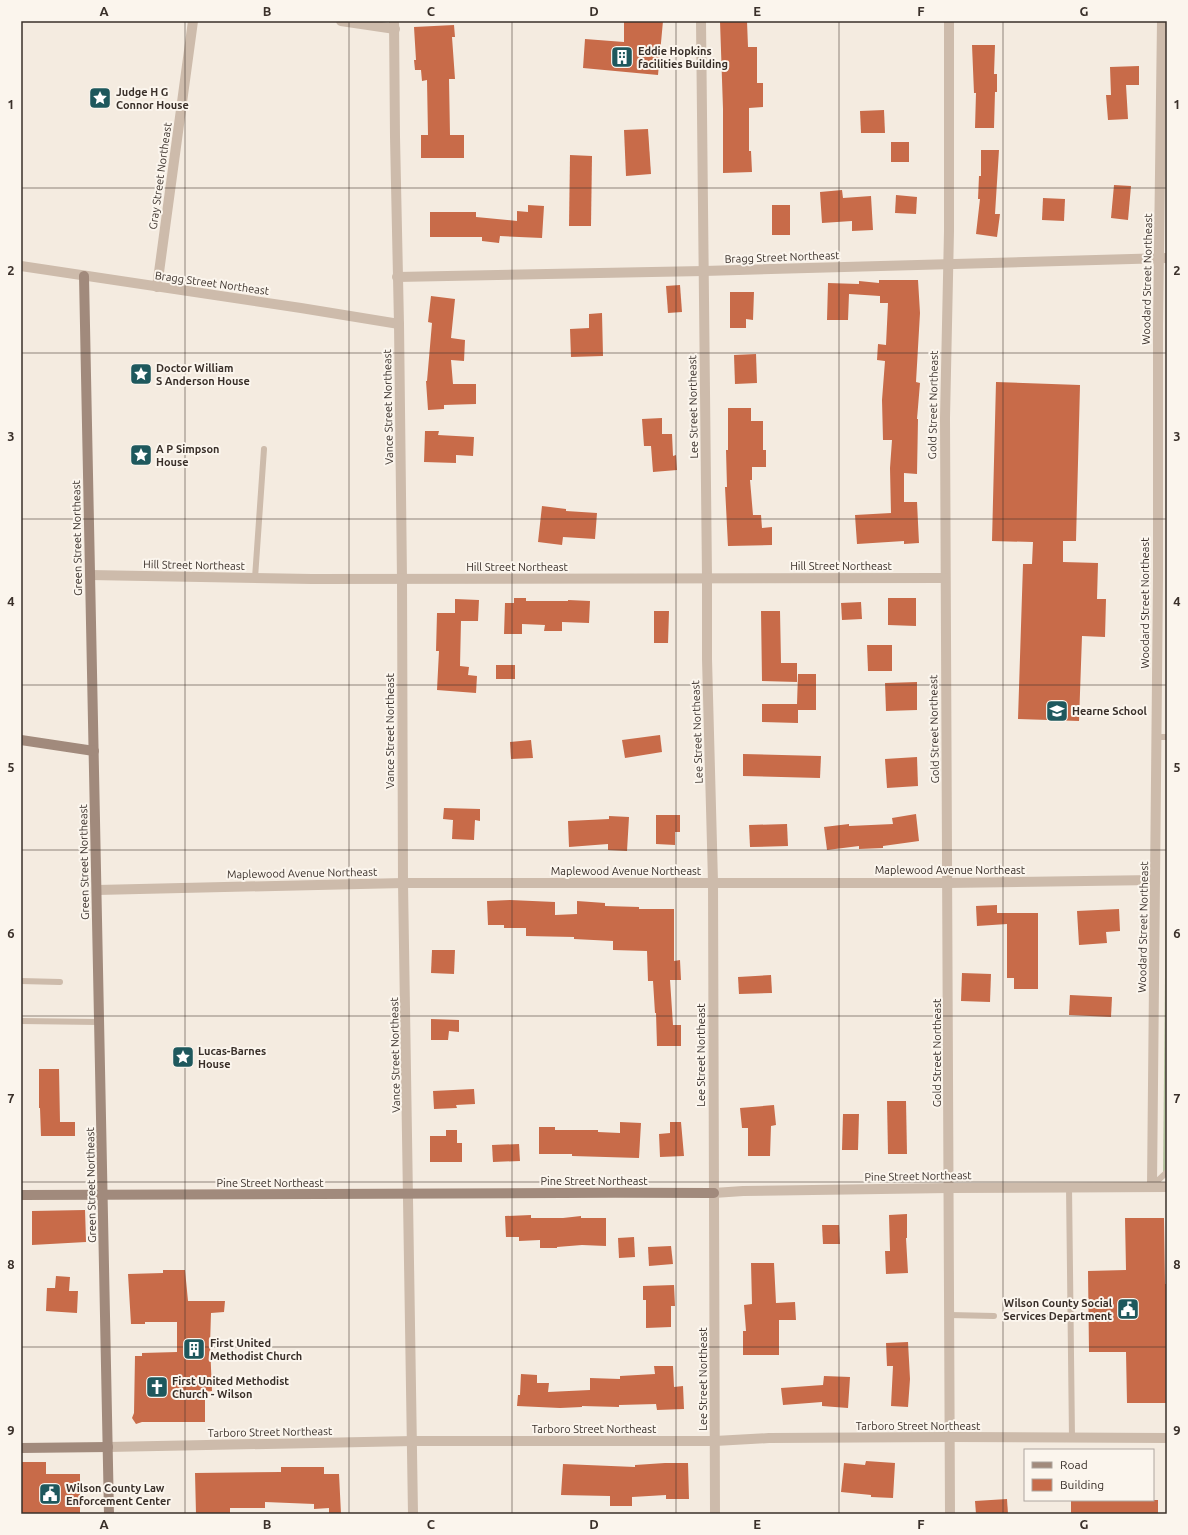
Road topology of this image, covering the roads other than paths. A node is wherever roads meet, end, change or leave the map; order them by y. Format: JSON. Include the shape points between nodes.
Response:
{"nodes":[{"id":1,"x":193,"y":21,"type":"edge"},
{"id":2,"x":341,"y":21,"type":"edge"},
{"id":3,"x":701,"y":21,"type":"edge"},
{"id":4,"x":949,"y":21,"type":"edge"},
{"id":5,"x":1162,"y":21,"type":"edge"},
{"id":6,"x":394,"y":25,"type":"edge"},
{"id":7,"x":1163,"y":258,"type":"edge"},
{"id":8,"x":948,"y":264,"type":"junction"},
{"id":9,"x":21,"y":266,"type":"edge"},
{"id":10,"x":704,"y":271,"type":"junction"},
{"id":11,"x":84,"y":276,"type":"junction"},
{"id":12,"x":397,"y":277,"type":"junction"},
{"id":13,"x":157,"y":287,"type":"junction"},
{"id":14,"x":399,"y":324,"type":"junction"},
{"id":15,"x":264,"y":449,"type":"dead end"},
{"id":16,"x":90,"y":575,"type":"junction"},
{"id":17,"x":1162,"y":577,"type":"edge"},
{"id":18,"x":256,"y":578,"type":"junction"},
{"id":19,"x":707,"y":578,"type":"junction"},
{"id":20,"x":945,"y":578,"type":"junction"},
{"id":21,"x":402,"y":579,"type":"junction"},
{"id":22,"x":1162,"y":737,"type":"edge"},
{"id":23,"x":21,"y":740,"type":"edge"},
{"id":24,"x":94,"y":751,"type":"junction"},
{"id":25,"x":1155,"y":880,"type":"junction"},
{"id":26,"x":713,"y":882,"type":"junction"},
{"id":27,"x":403,"y":883,"type":"junction"},
{"id":28,"x":948,"y":883,"type":"junction"},
{"id":29,"x":97,"y":890,"type":"junction"},
{"id":30,"x":21,"y":981,"type":"edge"},
{"id":31,"x":60,"y":982,"type":"dead end"},
{"id":32,"x":21,"y":1020,"type":"edge"},
{"id":33,"x":99,"y":1022,"type":"junction"},
{"id":34,"x":1167,"y":1172,"type":"edge"},
{"id":35,"x":1152,"y":1186,"type":"junction"},
{"id":36,"x":1069,"y":1187,"type":"junction"},
{"id":37,"x":1167,"y":1187,"type":"edge"},
{"id":38,"x":949,"y":1188,"type":"junction"},
{"id":39,"x":409,"y":1194,"type":"junction"},
{"id":40,"x":714,"y":1194,"type":"junction"},
{"id":41,"x":21,"y":1195,"type":"edge"},
{"id":42,"x":103,"y":1195,"type":"junction"},
{"id":43,"x":950,"y":1315,"type":"junction"},
{"id":44,"x":994,"y":1316,"type":"road end"},
{"id":45,"x":950,"y":1437,"type":"junction"},
{"id":46,"x":1072,"y":1438,"type":"junction"},
{"id":47,"x":1167,"y":1438,"type":"edge"},
{"id":48,"x":413,"y":1441,"type":"junction"},
{"id":49,"x":715,"y":1441,"type":"junction"},
{"id":50,"x":108,"y":1447,"type":"junction"},
{"id":51,"x":21,"y":1448,"type":"edge"},
{"id":52,"x":109,"y":1514,"type":"edge"},
{"id":53,"x":414,"y":1514,"type":"edge"},
{"id":54,"x":715,"y":1514,"type":"edge"},
{"id":55,"x":950,"y":1514,"type":"edge"}],
"edges":[{"from":1,"to":13,"type":"street","name":"Gray Street Northeast"},
{"from":2,"to":6,"type":"street"},
{"from":3,"to":10,"type":"street","name":"Lee Street Northeast"},
{"from":4,"to":8,"type":"street","name":"Gold Street Northeast"},
{"from":5,"to":7,"type":"street","name":"Woodard Street Northeast"},
{"from":6,"to":12,"type":"street","name":"Vance Street Northeast"},
{"from":7,"to":8,"type":"street","name":"Bragg Street Northeast"},
{"from":7,"to":17,"type":"street","name":"Woodard Street Northeast"},
{"from":8,"to":10,"type":"street","name":"Bragg Street Northeast"},
{"from":8,"to":20,"type":"street","name":"Gold Street Northeast","via":[[944,418]]},
{"from":9,"to":11,"type":"street","name":"Bragg Street Northeast"},
{"from":10,"to":12,"type":"street","name":"Bragg Street Northeast"},
{"from":10,"to":19,"type":"street","name":"Lee Street Northeast"},
{"from":11,"to":13,"type":"street","name":"Bragg Street Northeast"},
{"from":11,"to":16,"type":"street","name":"Green Street Northeast"},
{"from":12,"to":14,"type":"street","name":"Vance Street Northeast"},
{"from":13,"to":14,"type":"street","name":"Bragg Street Northeast"},
{"from":14,"to":21,"type":"street","name":"Vance Street Northeast"},
{"from":15,"to":18,"type":"lane"},
{"from":16,"to":18,"type":"street","name":"Hill Street Northeast"},
{"from":16,"to":24,"type":"street","name":"Green Street Northeast"},
{"from":17,"to":22,"type":"street","name":"Woodard Street Northeast"},
{"from":18,"to":21,"type":"street","name":"Hill Street Northeast"},
{"from":19,"to":20,"type":"street","name":"Hill Street Northeast"},
{"from":19,"to":21,"type":"street","name":"Hill Street Northeast"},
{"from":19,"to":26,"type":"street","name":"Lee Street Northeast"},
{"from":20,"to":28,"type":"street","name":"Gold Street Northeast"},
{"from":21,"to":27,"type":"street","name":"Vance Street Northeast"},
{"from":22,"to":25,"type":"street","name":"Woodard Street Northeast"},
{"from":23,"to":24,"type":"street"},
{"from":24,"to":29,"type":"street","name":"Green Street Northeast"},
{"from":25,"to":28,"type":"street","name":"Maplewood Avenue Northeast"},
{"from":25,"to":35,"type":"street","name":"Woodard Street Northeast"},
{"from":26,"to":27,"type":"street","name":"Maplewood Avenue Northeast"},
{"from":26,"to":28,"type":"street","name":"Maplewood Avenue Northeast"},
{"from":26,"to":40,"type":"street","name":"Lee Street Northeast"},
{"from":27,"to":29,"type":"street","name":"Maplewood Avenue Northeast"},
{"from":27,"to":39,"type":"street","name":"Vance Street Northeast"},
{"from":28,"to":38,"type":"street","name":"Gold Street Northeast"},
{"from":29,"to":33,"type":"street","name":"Green Street Northeast"},
{"from":30,"to":31,"type":"lane"},
{"from":32,"to":33,"type":"lane"},
{"from":33,"to":42,"type":"street","name":"Green Street Northeast"},
{"from":34,"to":35,"type":"lane"},
{"from":35,"to":36,"type":"street","name":"Pine Street Northeast"},
{"from":35,"to":37,"type":"street","name":"Pine Street Northeast"},
{"from":36,"to":38,"type":"street","name":"Pine Street Northeast"},
{"from":36,"to":46,"type":"lane"},
{"from":38,"to":40,"type":"street","name":"Pine Street Northeast","via":[[743,1191]]},
{"from":38,"to":43,"type":"street","name":"Gold Street Northeast"},
{"from":39,"to":40,"type":"street","name":"Pine Street Northeast"},
{"from":39,"to":42,"type":"street","name":"Pine Street Northeast"},
{"from":39,"to":48,"type":"street","name":"Vance Street Northeast"},
{"from":40,"to":49,"type":"street","name":"Lee Street Northeast"},
{"from":41,"to":42,"type":"street","name":"Pine Street Northeast"},
{"from":42,"to":50,"type":"street","name":"Green Street Northeast"},
{"from":43,"to":44,"type":"lane"},
{"from":43,"to":45,"type":"street","name":"Gold Street Northeast"},
{"from":45,"to":46,"type":"street","name":"Tarboro Street Northeast"},
{"from":45,"to":49,"type":"street","name":"Tarboro Street Northeast","via":[[769,1438]]},
{"from":45,"to":55,"type":"street","name":"Gold Street Northeast"},
{"from":46,"to":47,"type":"street","name":"Tarboro Street Northeast"},
{"from":48,"to":49,"type":"street","name":"Tarboro Street Northeast"},
{"from":48,"to":50,"type":"street","name":"Tarboro Street Northeast"},
{"from":48,"to":53,"type":"street","name":"Vance Street Northeast"},
{"from":49,"to":54,"type":"street","name":"Lee Street Northeast"},
{"from":50,"to":51,"type":"street","name":"Tarboro Street Northeast"},
{"from":50,"to":52,"type":"street","name":"Green Street Northeast"}]}
